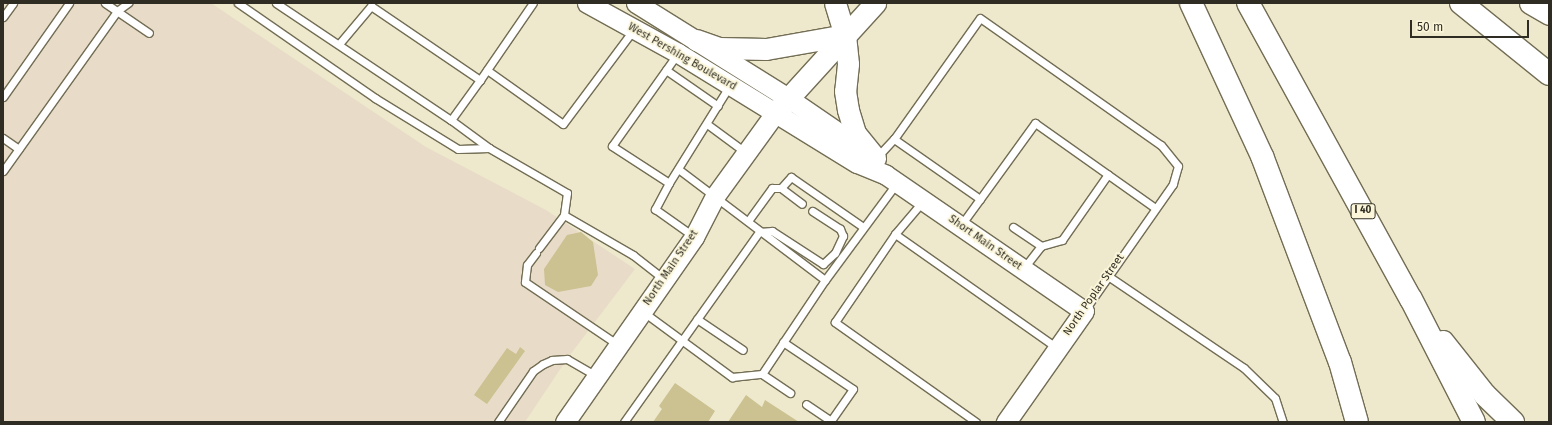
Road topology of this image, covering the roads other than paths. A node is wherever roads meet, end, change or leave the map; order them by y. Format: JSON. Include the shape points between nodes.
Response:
{"nodes":[{"id":1,"x":13,"y":3,"type":"edge"},
{"id":2,"x":69,"y":3,"type":"edge"},
{"id":3,"x":105,"y":3,"type":"edge"},
{"id":4,"x":128,"y":3,"type":"edge"},
{"id":5,"x":238,"y":3,"type":"edge"},
{"id":6,"x":276,"y":3,"type":"edge"},
{"id":7,"x":533,"y":3,"type":"edge"},
{"id":8,"x":587,"y":3,"type":"edge"},
{"id":9,"x":636,"y":3,"type":"edge"},
{"id":10,"x":835,"y":3,"type":"edge"},
{"id":11,"x":875,"y":3,"type":"edge"},
{"id":12,"x":1191,"y":3,"type":"edge"},
{"id":13,"x":1248,"y":3,"type":"edge"},
{"id":14,"x":1461,"y":3,"type":"edge"},
{"id":15,"x":1530,"y":3,"type":"edge"},
{"id":16,"x":117,"y":11,"type":"junction"},
{"id":17,"x":1549,"y":14,"type":"edge"},
{"id":18,"x":3,"y":17,"type":"edge"},
{"id":19,"x":635,"y":28,"type":"junction"},
{"id":20,"x":149,"y":33,"type":"dead end"},
{"id":21,"x":845,"y":35,"type":"junction"},
{"id":22,"x":696,"y":40,"type":"junction"},
{"id":23,"x":339,"y":44,"type":"junction"},
{"id":24,"x":678,"y":53,"type":"junction"},
{"id":25,"x":487,"y":70,"type":"junction"},
{"id":26,"x":666,"y":70,"type":"junction"},
{"id":27,"x":1549,"y":74,"type":"edge"},
{"id":28,"x":480,"y":80,"type":"junction"},
{"id":29,"x":730,"y":85,"type":"junction"},
{"id":30,"x":3,"y":97,"type":"edge"},
{"id":31,"x":781,"y":101,"type":"junction"},
{"id":32,"x":718,"y":106,"type":"junction"},
{"id":33,"x":451,"y":120,"type":"junction"},
{"id":34,"x":706,"y":124,"type":"junction"},
{"id":35,"x":3,"y":138,"type":"edge"},
{"id":36,"x":894,"y":139,"type":"junction"},
{"id":37,"x":489,"y":148,"type":"junction"},
{"id":38,"x":19,"y":149,"type":"junction"},
{"id":39,"x":746,"y":152,"type":"junction"},
{"id":40,"x":678,"y":169,"type":"junction"},
{"id":41,"x":3,"y":171,"type":"edge"},
{"id":42,"x":886,"y":172,"type":"junction"},
{"id":43,"x":1108,"y":174,"type":"junction"},
{"id":44,"x":669,"y":183,"type":"junction"},
{"id":45,"x":781,"y":188,"type":"junction"},
{"id":46,"x":715,"y":196,"type":"junction"},
{"id":47,"x":980,"y":199,"type":"junction"},
{"id":48,"x":924,"y":201,"type":"junction"},
{"id":49,"x":802,"y":204,"type":"dead end"},
{"id":50,"x":1155,"y":208,"type":"junction"},
{"id":51,"x":812,"y":211,"type":"dead end"},
{"id":52,"x":564,"y":215,"type":"junction"},
{"id":53,"x":748,"y":221,"type":"junction"},
{"id":54,"x":960,"y":226,"type":"junction"},
{"id":55,"x":863,"y":227,"type":"junction"},
{"id":56,"x":1013,"y":227,"type":"dead end"},
{"id":57,"x":759,"y":232,"type":"junction"},
{"id":58,"x":896,"y":234,"type":"junction"},
{"id":59,"x":694,"y":237,"type":"junction"},
{"id":60,"x":1041,"y":246,"type":"junction"},
{"id":61,"x":1023,"y":269,"type":"junction"},
{"id":62,"x":1108,"y":276,"type":"junction"},
{"id":63,"x":665,"y":279,"type":"junction"},
{"id":64,"x":825,"y":280,"type":"junction"},
{"id":65,"x":1411,"y":299,"type":"junction"},
{"id":66,"x":642,"y":311,"type":"junction"},
{"id":67,"x":1084,"y":311,"type":"junction"},
{"id":68,"x":697,"y":319,"type":"junction"},
{"id":69,"x":682,"y":341,"type":"junction"},
{"id":70,"x":783,"y":342,"type":"junction"},
{"id":71,"x":619,"y":345,"type":"junction"},
{"id":72,"x":1058,"y":348,"type":"junction"},
{"id":73,"x":743,"y":350,"type":"dead end"},
{"id":74,"x":762,"y":374,"type":"junction"},
{"id":75,"x":597,"y":377,"type":"junction"},
{"id":76,"x":790,"y":393,"type":"dead end"},
{"id":77,"x":806,"y":404,"type":"dead end"},
{"id":78,"x":498,"y":422,"type":"edge"},
{"id":79,"x":565,"y":422,"type":"edge"},
{"id":80,"x":624,"y":422,"type":"edge"},
{"id":81,"x":976,"y":422,"type":"edge"},
{"id":82,"x":1006,"y":422,"type":"edge"},
{"id":83,"x":1282,"y":422,"type":"edge"},
{"id":84,"x":1357,"y":422,"type":"edge"},
{"id":85,"x":1474,"y":422,"type":"edge"},
{"id":86,"x":1513,"y":422,"type":"edge"}],
"edges":[{"from":1,"to":18,"type":"lane"},
{"from":2,"to":30,"type":"lane"},
{"from":3,"to":16,"type":"lane"},
{"from":4,"to":16,"type":"lane"},
{"from":5,"to":37,"type":"lane","via":[[375,98],[458,149]]},
{"from":6,"to":23,"type":"lane"},
{"from":7,"to":25,"type":"lane"},
{"from":8,"to":19,"type":"main road","name":"West Pershing Boulevard"},
{"from":9,"to":22,"type":"main road","name":"West Pershing Boulevard"},
{"from":10,"to":21,"type":"main road"},
{"from":11,"to":21,"type":"main road"},
{"from":12,"to":84,"type":"highway","via":[[1262,156],[1338,355]]},
{"from":13,"to":65,"type":"highway","number":"I 40"},
{"from":14,"to":27,"type":"highway"},
{"from":15,"to":17,"type":"main road"},
{"from":16,"to":20,"type":"lane"},
{"from":16,"to":38,"type":"lane"},
{"from":19,"to":24,"type":"main road","name":"West Pershing Boulevard"},
{"from":19,"to":25,"type":"lane","via":[[563,124]]},
{"from":21,"to":22,"type":"main road","via":[[766,49],[719,48]]},
{"from":21,"to":31,"type":"main road"},
{"from":21,"to":42,"type":"main road","via":[[848,64],[845,90],[848,110],[855,133]]},
{"from":22,"to":31,"type":"main road","name":"West Pershing Boulevard"},
{"from":23,"to":28,"type":"lane","via":[[371,6]]},
{"from":23,"to":33,"type":"lane"},
{"from":24,"to":26,"type":"lane"},
{"from":24,"to":29,"type":"main road","name":"West Pershing Boulevard"},
{"from":25,"to":28,"type":"lane"},
{"from":26,"to":32,"type":"lane"},
{"from":26,"to":44,"type":"lane","via":[[612,146]]},
{"from":28,"to":33,"type":"lane"},
{"from":29,"to":31,"type":"main road","name":"West Pershing Boulevard"},
{"from":29,"to":32,"type":"lane"},
{"from":31,"to":39,"type":"main road","name":"North Main Street"},
{"from":31,"to":42,"type":"main road","name":"Short Main Street"},
{"from":32,"to":34,"type":"lane"},
{"from":33,"to":37,"type":"lane"},
{"from":34,"to":39,"type":"lane"},
{"from":34,"to":40,"type":"lane"},
{"from":35,"to":38,"type":"lane"},
{"from":36,"to":42,"type":"lane"},
{"from":36,"to":47,"type":"lane"},
{"from":36,"to":50,"type":"lane","name":"North Poplar Street","via":[[980,18],[1161,145],[1178,166],[1173,184]]},
{"from":37,"to":52,"type":"lane","via":[[567,193]]},
{"from":38,"to":41,"type":"lane"},
{"from":39,"to":46,"type":"main road","name":"North Main Street"},
{"from":40,"to":44,"type":"lane"},
{"from":40,"to":46,"type":"lane"},
{"from":42,"to":48,"type":"main road","name":"Short Main Street"},
{"from":42,"to":55,"type":"lane"},
{"from":43,"to":47,"type":"lane","via":[[1035,123]]},
{"from":43,"to":50,"type":"lane"},
{"from":43,"to":60,"type":"lane","via":[[1062,240]]},
{"from":44,"to":59,"type":"lane","via":[[655,209]]},
{"from":45,"to":49,"type":"lane"},
{"from":45,"to":53,"type":"lane","via":[[772,188]]},
{"from":45,"to":55,"type":"lane","via":[[791,177]]},
{"from":46,"to":53,"type":"lane"},
{"from":46,"to":59,"type":"main road","name":"North Main Street"},
{"from":47,"to":54,"type":"lane"},
{"from":48,"to":54,"type":"main road","name":"Short Main Street"},
{"from":48,"to":58,"type":"lane"},
{"from":50,"to":62,"type":"lane","name":"North Poplar Street"},
{"from":51,"to":57,"type":"lane","via":[[840,230],[843,236],[835,253],[823,264],[772,231]]},
{"from":52,"to":63,"type":"lane","via":[[633,255]]},
{"from":52,"to":71,"type":"lane","via":[[527,265],[525,282]]},
{"from":53,"to":57,"type":"lane"},
{"from":54,"to":61,"type":"main road","name":"Short Main Street"},
{"from":55,"to":64,"type":"lane"},
{"from":56,"to":60,"type":"lane"},
{"from":57,"to":64,"type":"lane"},
{"from":57,"to":68,"type":"lane"},
{"from":58,"to":72,"type":"lane"},
{"from":58,"to":81,"type":"lane","via":[[835,322]]},
{"from":59,"to":63,"type":"main road","name":"North Main Street"},
{"from":60,"to":61,"type":"lane"},
{"from":61,"to":67,"type":"main road","name":"Short Main Street"},
{"from":62,"to":67,"type":"lane","name":"North Poplar Street"},
{"from":62,"to":83,"type":"lane","via":[[1244,368],[1275,398]]},
{"from":63,"to":66,"type":"main road","name":"North Main Street"},
{"from":64,"to":70,"type":"lane"},
{"from":65,"to":85,"type":"highway","number":"I 40"},
{"from":65,"to":86,"type":"highway","via":[[1473,381]]},
{"from":66,"to":69,"type":"lane"},
{"from":66,"to":71,"type":"main road","name":"North Main Street"},
{"from":67,"to":72,"type":"main road","name":"North Poplar Street"},
{"from":68,"to":69,"type":"lane"},
{"from":68,"to":73,"type":"lane"},
{"from":69,"to":74,"type":"lane","via":[[732,377]]},
{"from":69,"to":80,"type":"lane"},
{"from":70,"to":74,"type":"lane"},
{"from":70,"to":77,"type":"lane","via":[[853,389],[831,421]]},
{"from":71,"to":75,"type":"main road","name":"North Main Street"},
{"from":72,"to":82,"type":"main road","name":"North Poplar Street"},
{"from":74,"to":76,"type":"lane"},
{"from":75,"to":78,"type":"lane","via":[[567,359],[552,360],[543,364],[533,371]]},
{"from":75,"to":79,"type":"main road","name":"North Main Street"}]}
